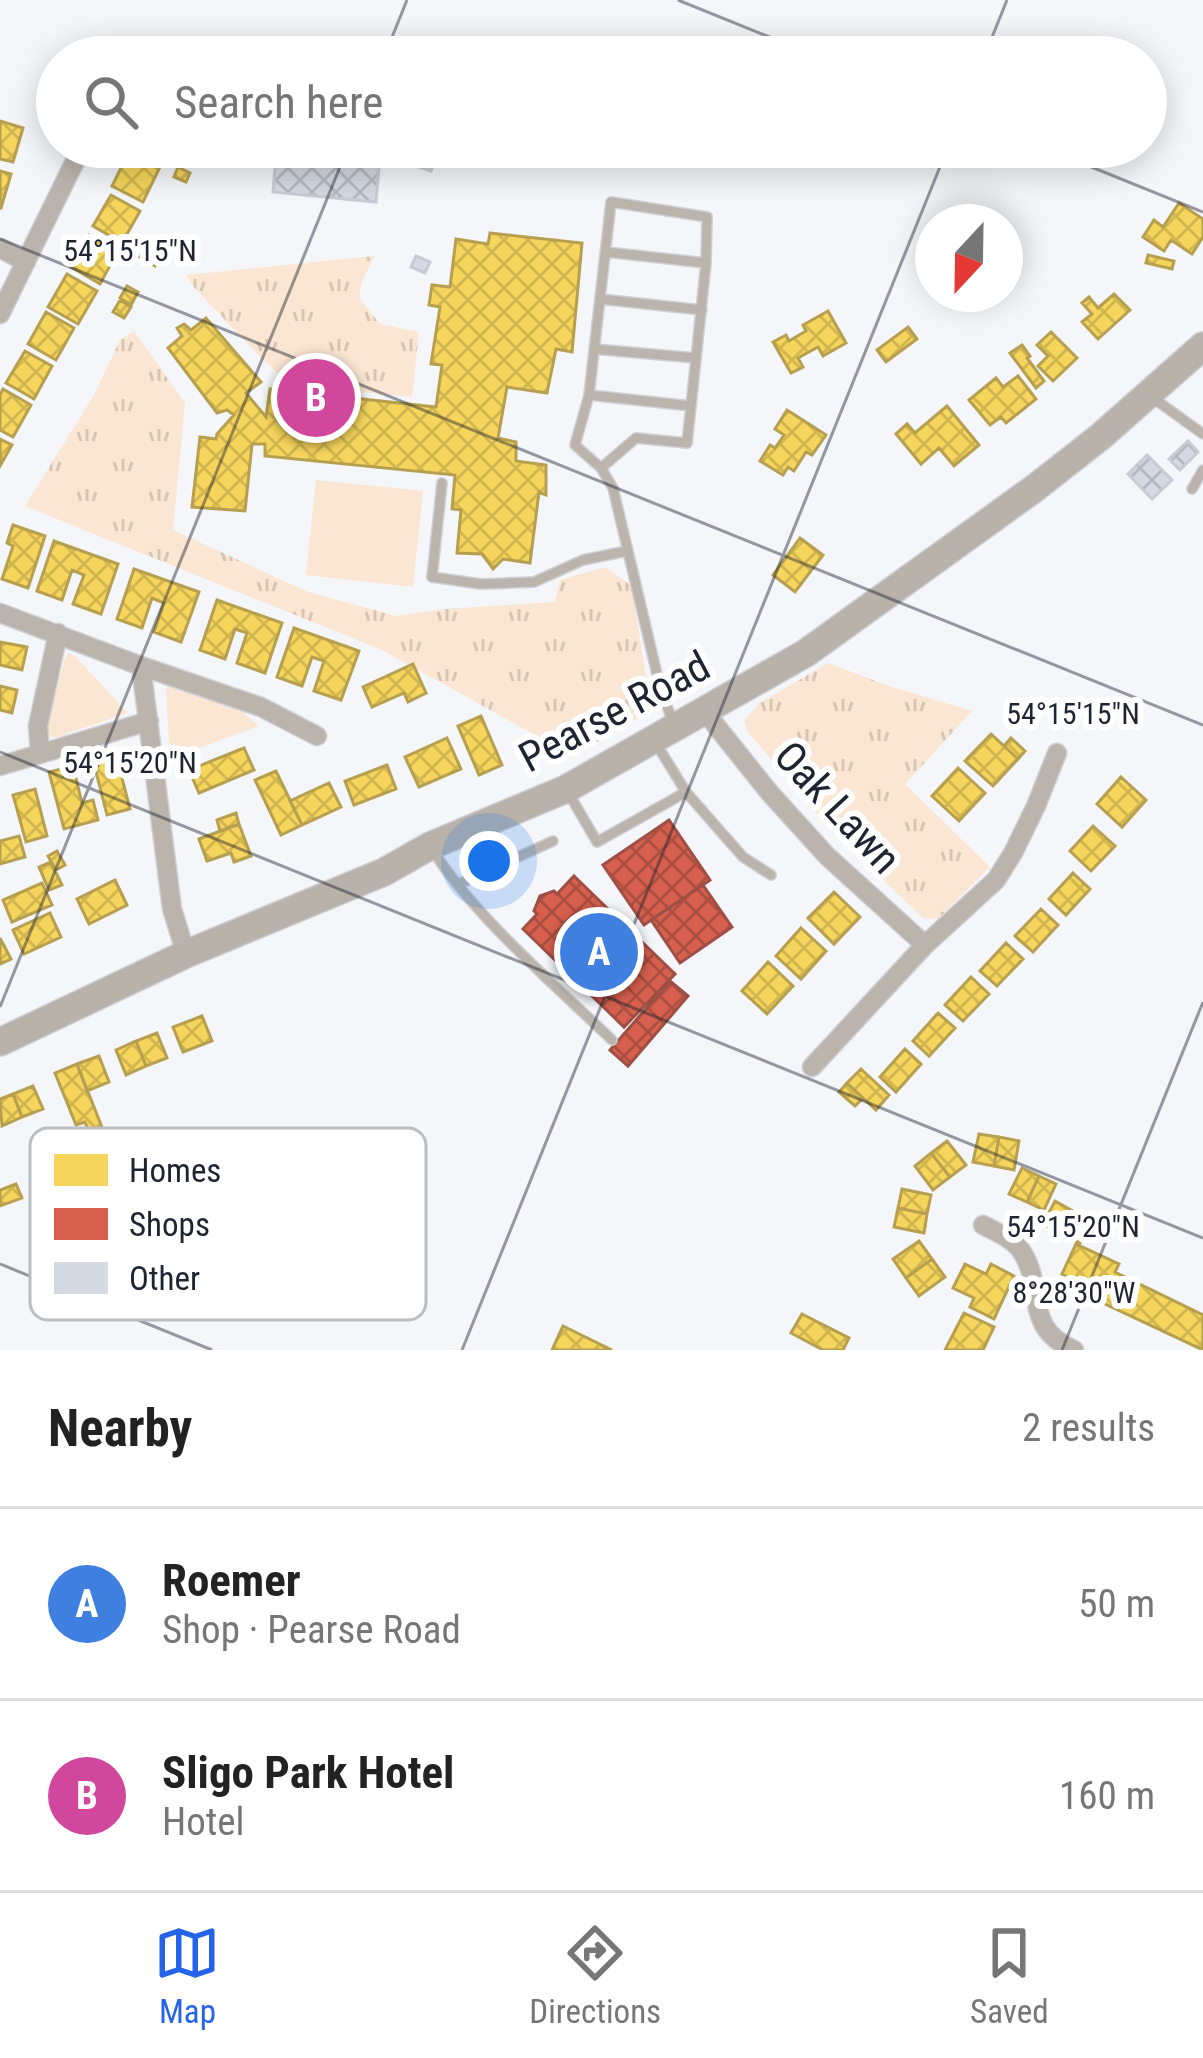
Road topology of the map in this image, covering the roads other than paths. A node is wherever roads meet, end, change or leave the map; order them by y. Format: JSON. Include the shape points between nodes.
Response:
{"nodes":[{"id":1,"x":72,"y":168,"type":"edge"},
{"id":2,"x":0,"y":248,"type":"edge"},
{"id":3,"x":605,"y":252,"type":"junction"},
{"id":4,"x":26,"y":262,"type":"junction"},
{"id":5,"x":706,"y":263,"type":"junction"},
{"id":6,"x":600,"y":299,"type":"junction"},
{"id":7,"x":702,"y":310,"type":"junction"},
{"id":8,"x":0,"y":314,"type":"edge"},
{"id":9,"x":1203,"y":346,"type":"edge"},
{"id":10,"x":594,"y":349,"type":"junction"},
{"id":11,"x":696,"y":358,"type":"junction"},
{"id":12,"x":1149,"y":394,"type":"junction"},
{"id":13,"x":589,"y":395,"type":"junction"},
{"id":14,"x":691,"y":406,"type":"junction"},
{"id":15,"x":1203,"y":434,"type":"edge"},
{"id":16,"x":601,"y":468,"type":"junction"},
{"id":17,"x":1203,"y":470,"type":"edge"},
{"id":18,"x":442,"y":482,"type":"dead end"},
{"id":19,"x":1192,"y":489,"type":"dead end"},
{"id":20,"x":627,"y":551,"type":"junction"},
{"id":21,"x":0,"y":613,"type":"edge"},
{"id":22,"x":58,"y":633,"type":"junction"},
{"id":23,"x":141,"y":666,"type":"junction"},
{"id":24,"x":705,"y":712,"type":"junction"},
{"id":25,"x":149,"y":721,"type":"junction"},
{"id":26,"x":665,"y":734,"type":"junction"},
{"id":27,"x":317,"y":736,"type":"dead end"},
{"id":28,"x":40,"y":753,"type":"junction"},
{"id":29,"x":1057,"y":753,"type":"dead end"},
{"id":30,"x":0,"y":766,"type":"edge"},
{"id":31,"x":566,"y":789,"type":"junction"},
{"id":32,"x":686,"y":791,"type":"junction"},
{"id":33,"x":553,"y":841,"type":"dead end"},
{"id":34,"x":430,"y":846,"type":"junction"},
{"id":35,"x":771,"y":875,"type":"dead end"},
{"id":36,"x":459,"y":884,"type":"junction"},
{"id":37,"x":925,"y":945,"type":"junction"},
{"id":38,"x":186,"y":954,"type":"junction"},
{"id":39,"x":612,"y":1040,"type":"dead end"},
{"id":40,"x":0,"y":1042,"type":"edge"},
{"id":41,"x":812,"y":1067,"type":"dead end"},
{"id":42,"x":983,"y":1225,"type":"dead end"},
{"id":43,"x":1074,"y":1350,"type":"edge"}],
"edges":[{"from":1,"to":4,"type":"street"},
{"from":2,"to":4,"type":"street"},
{"from":3,"to":5,"type":"lane"},
{"from":3,"to":5,"type":"lane","via":[[611,202],[706,217]]},
{"from":3,"to":6,"type":"lane"},
{"from":4,"to":8,"type":"street"},
{"from":5,"to":7,"type":"lane"},
{"from":6,"to":7,"type":"lane"},
{"from":6,"to":10,"type":"lane"},
{"from":7,"to":11,"type":"lane"},
{"from":9,"to":12,"type":"main road","name":"Pearse Road"},
{"from":10,"to":11,"type":"lane"},
{"from":10,"to":13,"type":"lane"},
{"from":11,"to":14,"type":"lane"},
{"from":12,"to":15,"type":"lane"},
{"from":12,"to":24,"type":"main road","name":"Pearse Road","via":[[854,621]]},
{"from":13,"to":14,"type":"lane"},
{"from":13,"to":16,"type":"lane","via":[[575,445]]},
{"from":14,"to":16,"type":"lane","via":[[687,443],[636,438]]},
{"from":16,"to":20,"type":"lane","via":[[614,488]]},
{"from":17,"to":19,"type":"lane"},
{"from":18,"to":20,"type":"lane","via":[[431,577],[534,582]]},
{"from":20,"to":26,"type":"lane"},
{"from":21,"to":22,"type":"street"},
{"from":22,"to":23,"type":"street"},
{"from":22,"to":28,"type":"street"},
{"from":23,"to":25,"type":"street"},
{"from":23,"to":27,"type":"street","via":[[261,707]]},
{"from":24,"to":26,"type":"main road","name":"Pearse Road"},
{"from":24,"to":37,"type":"street","name":"Oak Lawn","via":[[827,856]]},
{"from":25,"to":28,"type":"street"},
{"from":25,"to":38,"type":"street","via":[[172,909]]},
{"from":26,"to":31,"type":"main road","name":"Pearse Road"},
{"from":26,"to":32,"type":"lane"},
{"from":28,"to":30,"type":"street"},
{"from":29,"to":37,"type":"street","via":[[996,880]]},
{"from":31,"to":32,"type":"lane","via":[[597,842]]},
{"from":31,"to":34,"type":"main road","name":"Pearse Road"},
{"from":32,"to":35,"type":"lane","via":[[743,857]]},
{"from":33,"to":36,"type":"lane"},
{"from":34,"to":36,"type":"lane"},
{"from":34,"to":38,"type":"main road","name":"Pearse Road"},
{"from":36,"to":39,"type":"lane"},
{"from":37,"to":41,"type":"street"},
{"from":38,"to":40,"type":"main road","name":"Pearse Road"},
{"from":42,"to":43,"type":"street","via":[[1021,1249],[1040,1322]]}]}
